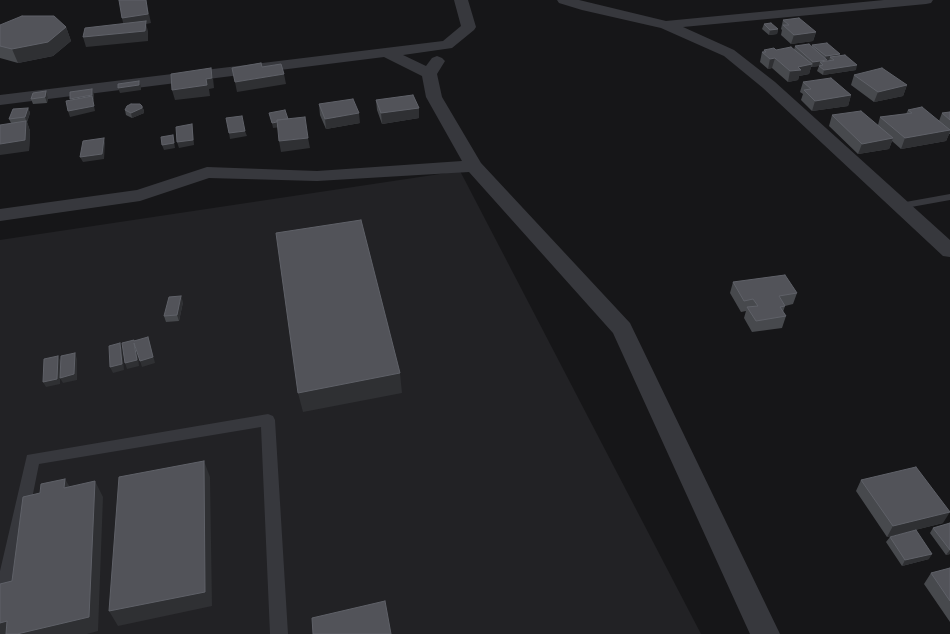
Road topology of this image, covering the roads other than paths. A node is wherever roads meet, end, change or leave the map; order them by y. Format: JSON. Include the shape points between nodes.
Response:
{"nodes":[{"id":1,"x":461,"y":0,"type":"edge"},
{"id":2,"x":564,"y":0,"type":"edge"},
{"id":3,"x":926,"y":0,"type":"edge"},
{"id":4,"x":666,"y":26,"type":"junction"},
{"id":5,"x":447,"y":45,"type":"junction"},
{"id":6,"x":385,"y":52,"type":"junction"},
{"id":7,"x":429,"y":74,"type":"junction"},
{"id":8,"x":0,"y":100,"type":"edge"},
{"id":9,"x":474,"y":166,"type":"junction"},
{"id":10,"x":950,"y":197,"type":"edge"},
{"id":11,"x":900,"y":206,"type":"junction"},
{"id":12,"x":0,"y":215,"type":"edge"},
{"id":13,"x":950,"y":251,"type":"edge"},
{"id":14,"x":0,"y":585,"type":"edge"},
{"id":15,"x":279,"y":634,"type":"edge"},
{"id":16,"x":765,"y":634,"type":"edge"}],
"edges":[{"from":1,"to":5,"type":"street","via":[[469,27]]},
{"from":2,"to":4,"type":"street"},
{"from":3,"to":4,"type":"street"},
{"from":4,"to":11,"type":"street","via":[[729,53],[769,85]]},
{"from":5,"to":6,"type":"street"},
{"from":5,"to":7,"type":"street"},
{"from":6,"to":7,"type":"street"},
{"from":6,"to":8,"type":"street"},
{"from":7,"to":9,"type":"street","via":[[434,97]]},
{"from":9,"to":12,"type":"street","via":[[317,176],[207,172],[140,195]]},
{"from":9,"to":16,"type":"street","via":[[622,329]]},
{"from":10,"to":11,"type":"lane"},
{"from":11,"to":13,"type":"street"},
{"from":14,"to":15,"type":"lane","via":[[6,583],[32,459],[268,420]]}]}
